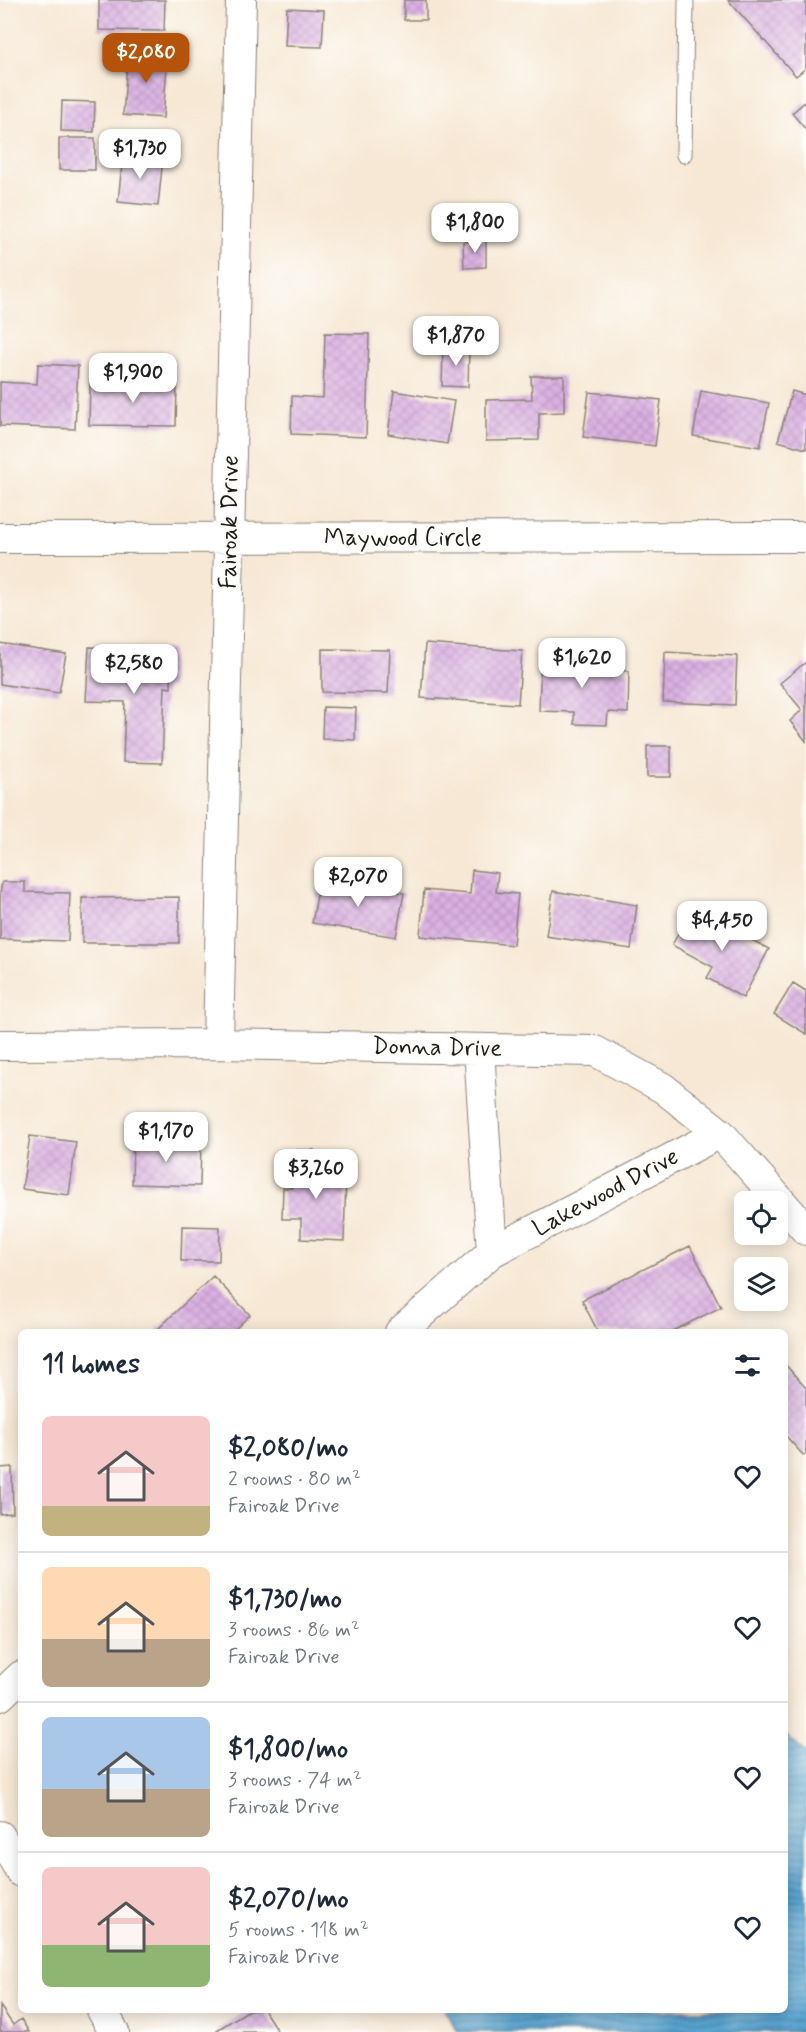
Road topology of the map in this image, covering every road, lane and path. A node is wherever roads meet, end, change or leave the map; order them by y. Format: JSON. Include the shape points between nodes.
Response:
{"nodes":[{"id":1,"x":242,"y":0,"type":"edge"},
{"id":2,"x":686,"y":0,"type":"edge"},
{"id":3,"x":684,"y":156,"type":"dead end"},
{"id":4,"x":0,"y":537,"type":"edge"},
{"id":5,"x":806,"y":537,"type":"edge"},
{"id":6,"x":230,"y":538,"type":"junction"},
{"id":7,"x":218,"y":1044,"type":"junction"},
{"id":8,"x":0,"y":1045,"type":"edge"},
{"id":9,"x":479,"y":1049,"type":"junction"},
{"id":10,"x":720,"y":1133,"type":"junction"},
{"id":11,"x":806,"y":1230,"type":"edge"},
{"id":12,"x":492,"y":1252,"type":"junction"},
{"id":13,"x":403,"y":1329,"type":"edge"},
{"id":14,"x":18,"y":1679,"type":"edge"},
{"id":15,"x":0,"y":1696,"type":"edge"},
{"id":16,"x":0,"y":1836,"type":"edge"},
{"id":17,"x":18,"y":1867,"type":"edge"},
{"id":18,"x":104,"y":2013,"type":"edge"},
{"id":19,"x":114,"y":2032,"type":"edge"}],
"edges":[{"from":1,"to":6,"type":"street","name":"Fairoak Drive"},
{"from":2,"to":3,"type":"lane"},
{"from":4,"to":6,"type":"street","name":"Maywood Circle"},
{"from":5,"to":6,"type":"street","name":"Maywood Circle"},
{"from":6,"to":7,"type":"street","name":"Fairoak Drive"},
{"from":7,"to":8,"type":"street","name":"Donna Drive"},
{"from":7,"to":9,"type":"street","name":"Donna Drive"},
{"from":9,"to":10,"type":"street","name":"Donna Drive","via":[[596,1051],[663,1088]]},
{"from":9,"to":12,"type":"street"},
{"from":10,"to":11,"type":"street","name":"Donna Drive"},
{"from":10,"to":12,"type":"street","name":"Lakewood Drive"},
{"from":12,"to":13,"type":"street","name":"Lakewood Drive"},
{"from":14,"to":15,"type":"street"},
{"from":16,"to":17,"type":"street"},
{"from":18,"to":19,"type":"street"}]}
